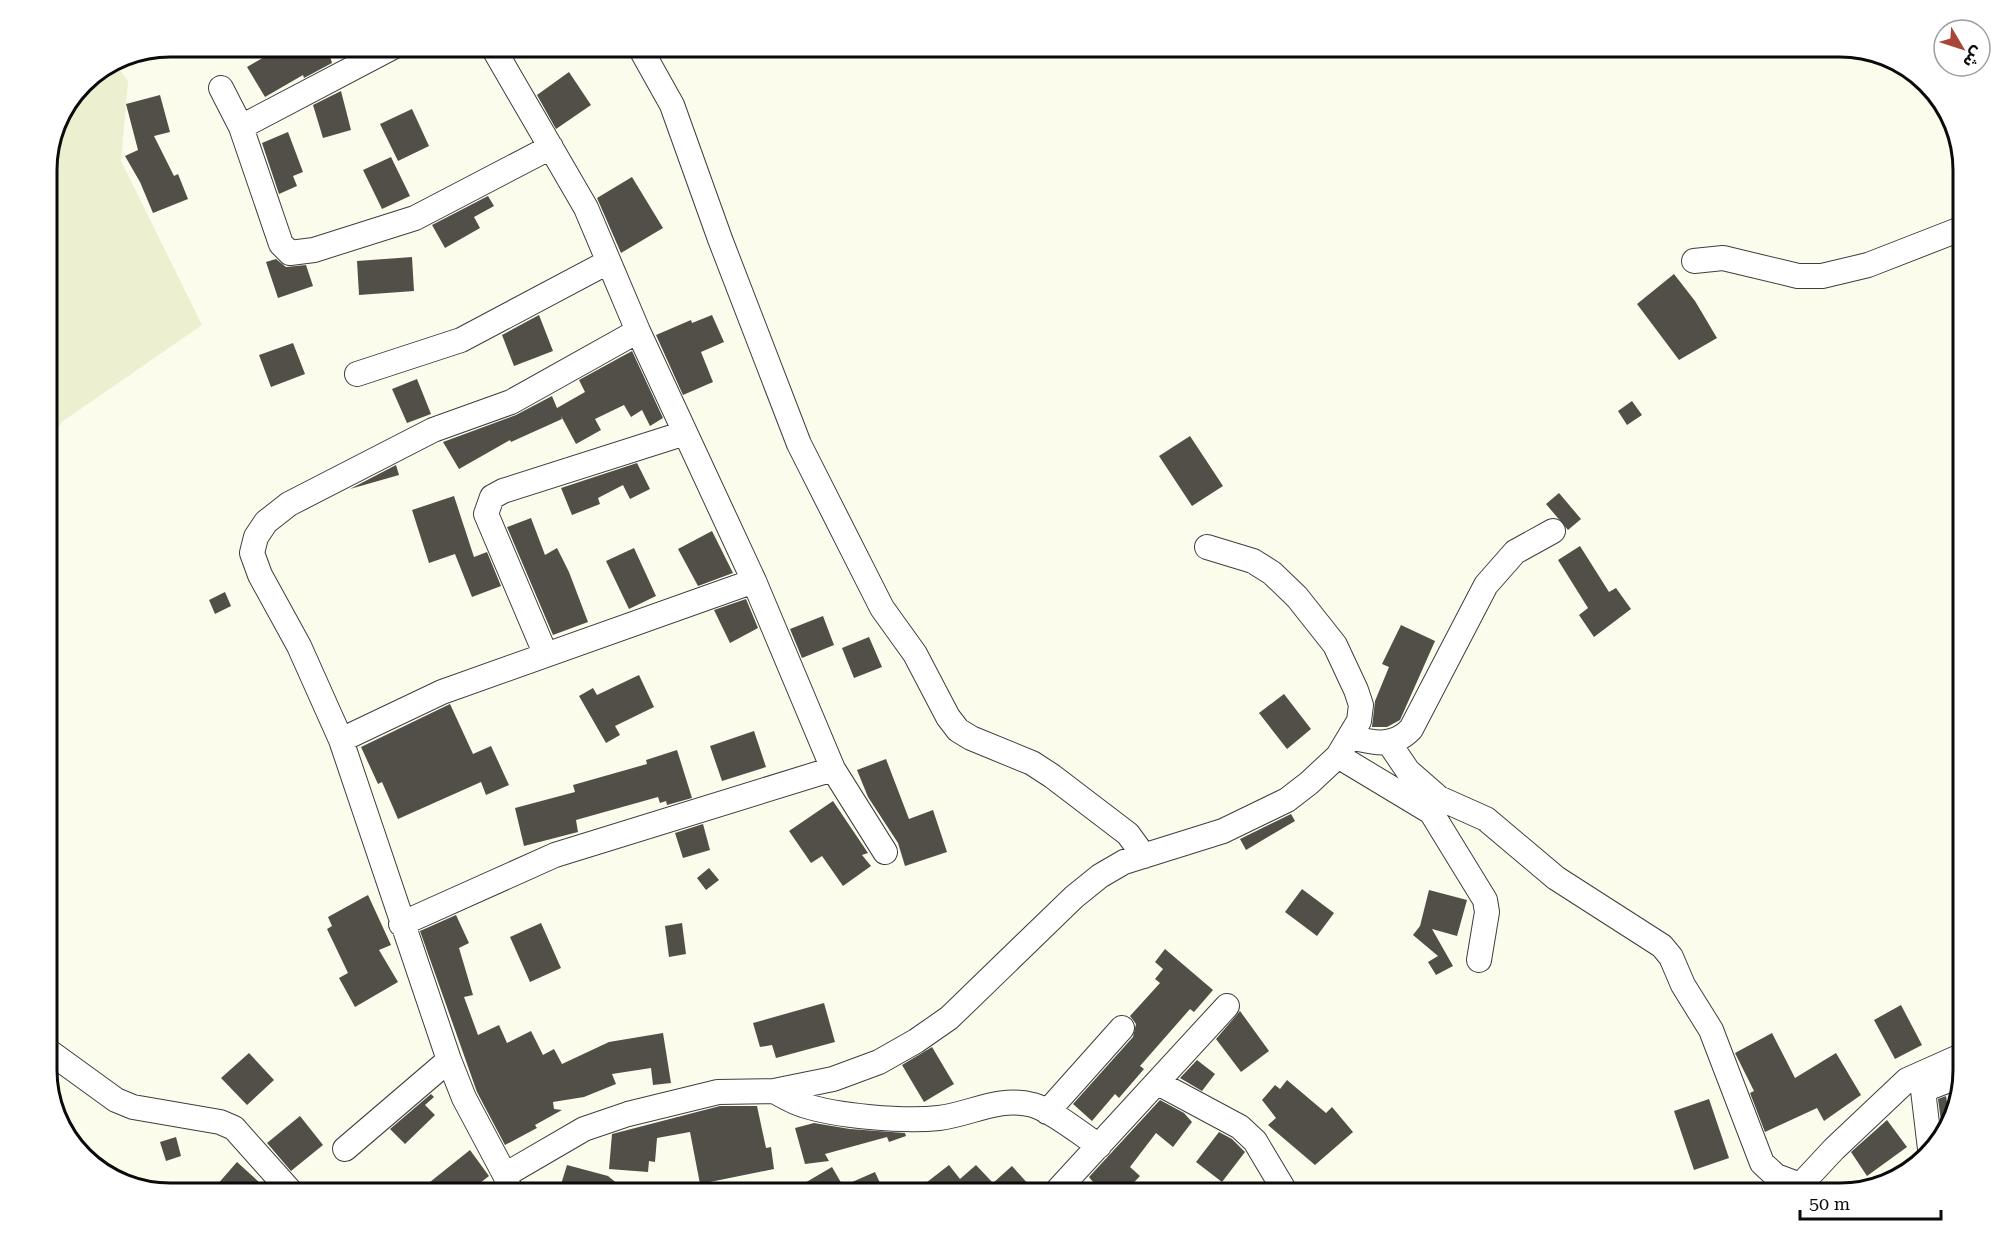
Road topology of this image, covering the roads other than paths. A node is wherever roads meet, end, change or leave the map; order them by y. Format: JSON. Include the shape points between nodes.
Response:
{"nodes":[{"id":1,"x":374,"y":57,"type":"edge"},
{"id":2,"x":498,"y":57,"type":"edge"},
{"id":3,"x":645,"y":57,"type":"edge"},
{"id":4,"x":221,"y":88,"type":"dead end"},
{"id":5,"x":241,"y":127,"type":"junction"},
{"id":6,"x":551,"y":147,"type":"junction"},
{"id":7,"x":1953,"y":232,"type":"edge"},
{"id":8,"x":1694,"y":261,"type":"dead end"},
{"id":9,"x":608,"y":262,"type":"junction"},
{"id":10,"x":638,"y":331,"type":"junction"},
{"id":11,"x":357,"y":374,"type":"dead end"},
{"id":12,"x":685,"y":433,"type":"junction"},
{"id":13,"x":1553,"y":531,"type":"dead end"},
{"id":14,"x":1207,"y":547,"type":"dead end"},
{"id":15,"x":754,"y":580,"type":"junction"},
{"id":16,"x":545,"y":654,"type":"junction"},
{"id":17,"x":341,"y":740,"type":"junction"},
{"id":18,"x":1389,"y":743,"type":"junction"},
{"id":19,"x":1344,"y":746,"type":"junction"},
{"id":20,"x":833,"y":769,"type":"junction"},
{"id":21,"x":885,"y":852,"type":"dead end"},
{"id":22,"x":1144,"y":856,"type":"junction"},
{"id":23,"x":401,"y":924,"type":"junction"},
{"id":24,"x":1479,"y":960,"type":"dead end"},
{"id":25,"x":1227,"y":1006,"type":"dead end"},
{"id":26,"x":1122,"y":1028,"type":"dead end"},
{"id":27,"x":57,"y":1057,"type":"edge"},
{"id":28,"x":449,"y":1060,"type":"junction"},
{"id":29,"x":1953,"y":1060,"type":"edge"},
{"id":30,"x":1952,"y":1079,"type":"edge"},
{"id":31,"x":1158,"y":1083,"type":"junction"},
{"id":32,"x":774,"y":1091,"type":"junction"},
{"id":33,"x":1047,"y":1112,"type":"junction"},
{"id":34,"x":1929,"y":1140,"type":"edge"},
{"id":35,"x":1099,"y":1146,"type":"junction"},
{"id":36,"x":345,"y":1149,"type":"dead end"},
{"id":37,"x":279,"y":1183,"type":"edge"},
{"id":38,"x":505,"y":1183,"type":"edge"},
{"id":39,"x":514,"y":1183,"type":"edge"},
{"id":40,"x":1065,"y":1183,"type":"edge"},
{"id":41,"x":1280,"y":1183,"type":"edge"},
{"id":42,"x":1787,"y":1183,"type":"edge"},
{"id":43,"x":1803,"y":1183,"type":"edge"}],
"edges":[{"from":1,"to":5,"type":"street"},
{"from":2,"to":6,"type":"street"},
{"from":3,"to":22,"type":"street","via":[[672,105],[799,444],[882,608],[915,654],[948,717],[971,738],[1032,763],[1052,776],[1128,834]]},
{"from":4,"to":5,"type":"street"},
{"from":5,"to":6,"type":"street","via":[[281,244],[290,254],[415,218]]},
{"from":6,"to":9,"type":"street","via":[[586,208]]},
{"from":7,"to":8,"type":"street","via":[[1868,265],[1822,276],[1798,276],[1723,258]]},
{"from":9,"to":10,"type":"street"},
{"from":9,"to":11,"type":"street","via":[[461,340]]},
{"from":10,"to":12,"type":"street"},
{"from":10,"to":17,"type":"street","via":[[511,402],[434,430],[289,504],[266,522],[252,553]]},
{"from":12,"to":15,"type":"street"},
{"from":12,"to":16,"type":"street","via":[[492,497],[486,514]]},
{"from":13,"to":18,"type":"street","via":[[1515,552],[1486,585],[1411,729]]},
{"from":14,"to":19,"type":"street","via":[[1253,561],[1272,573],[1324,629],[1335,645],[1360,705],[1359,721]]},
{"from":15,"to":16,"type":"street"},
{"from":15,"to":20,"type":"street"},
{"from":16,"to":17,"type":"street","via":[[442,692]]},
{"from":17,"to":23,"type":"street"},
{"from":18,"to":19,"type":"street"},
{"from":18,"to":42,"type":"street","via":[[1408,771],[1439,798],[1486,819],[1556,878],[1662,946],[1711,1030],[1762,1163]]},
{"from":19,"to":22,"type":"street","via":[[1287,800],[1223,831]]},
{"from":19,"to":24,"type":"street","via":[[1431,812],[1441,825],[1485,900],[1487,912]]},
{"from":20,"to":21,"type":"street"},
{"from":20,"to":23,"type":"street","via":[[555,855]]},
{"from":22,"to":32,"type":"street","via":[[1124,862],[1091,883],[987,983],[916,1041],[879,1062],[832,1079]]},
{"from":23,"to":28,"type":"street"},
{"from":25,"to":31,"type":"street"},
{"from":26,"to":33,"type":"street"},
{"from":27,"to":37,"type":"street","via":[[116,1100],[133,1107],[234,1128]]},
{"from":28,"to":36,"type":"street"},
{"from":28,"to":38,"type":"street"},
{"from":29,"to":43,"type":"street","via":[[1907,1080]]},
{"from":30,"to":34,"type":"street","via":[[1923,1090]]},
{"from":31,"to":35,"type":"street"},
{"from":31,"to":41,"type":"street","via":[[1240,1127],[1255,1141]]},
{"from":32,"to":33,"type":"street","via":[[812,1108],[876,1117],[941,1118],[1000,1102],[1036,1106]]},
{"from":32,"to":39,"type":"street","via":[[718,1092],[584,1129]]},
{"from":33,"to":35,"type":"street"},
{"from":35,"to":40,"type":"street"}]}
